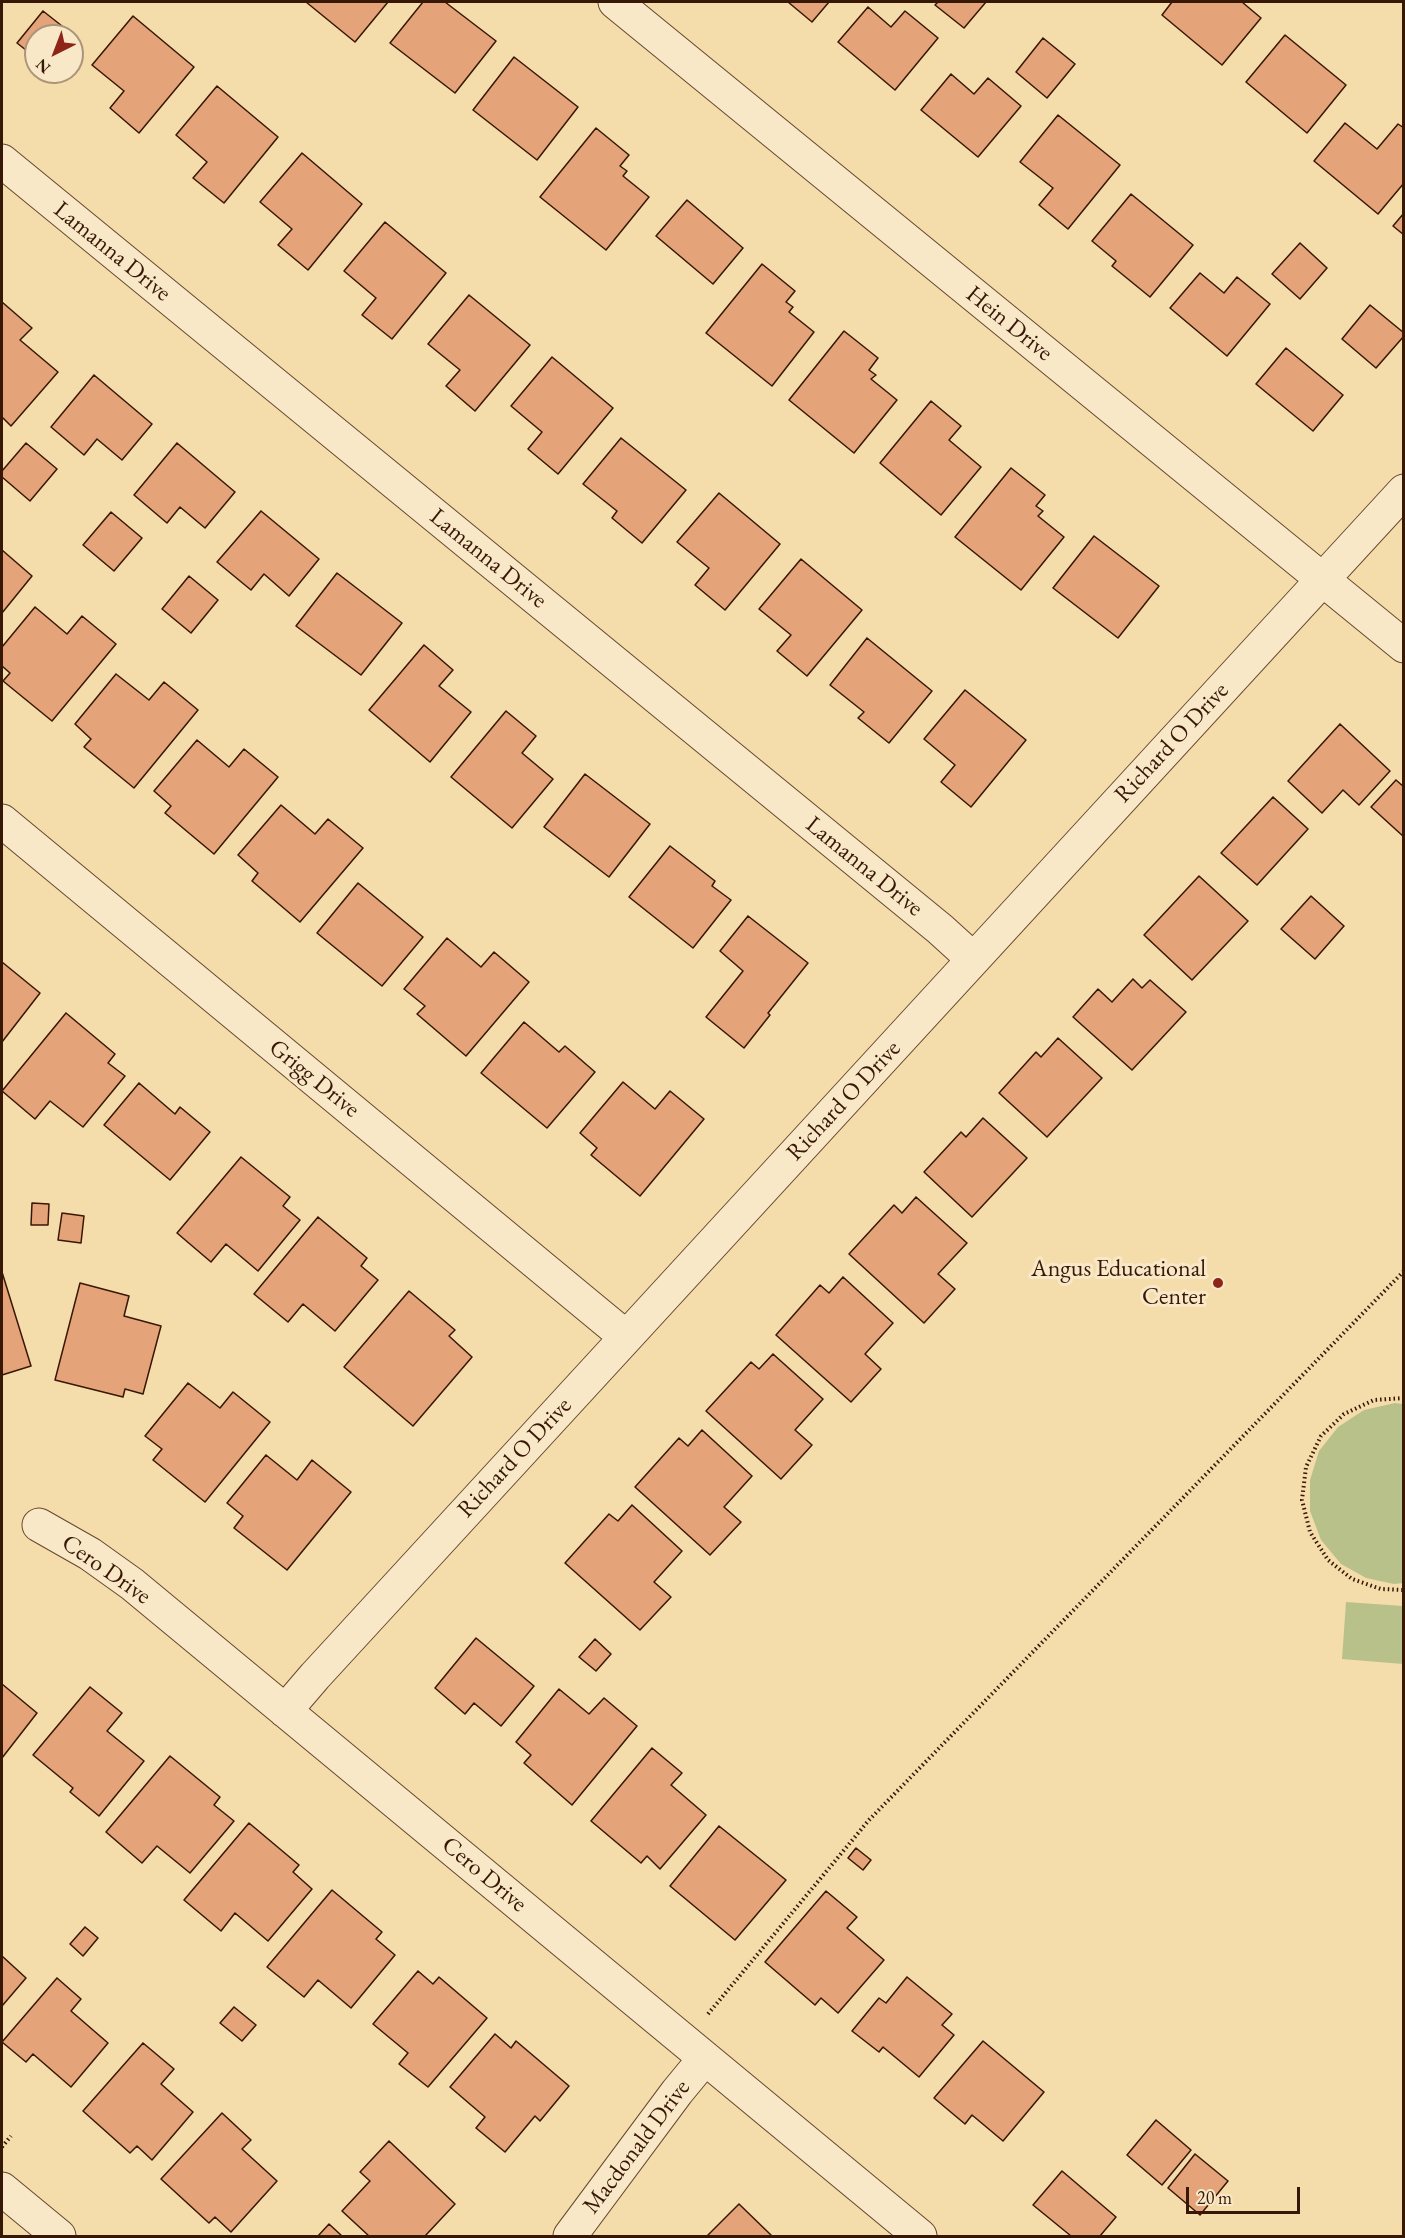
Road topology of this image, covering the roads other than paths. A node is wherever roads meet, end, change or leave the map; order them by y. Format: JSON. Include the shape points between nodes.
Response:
{"nodes":[{"id":1,"x":615,"y":2,"type":"edge"},
{"id":2,"x":2,"y":161,"type":"edge"},
{"id":3,"x":1404,"y":491,"type":"edge"},
{"id":4,"x":1322,"y":580,"type":"junction"},
{"id":5,"x":1404,"y":646,"type":"edge"},
{"id":6,"x":2,"y":821,"type":"edge"},
{"id":7,"x":973,"y":959,"type":"junction"},
{"id":8,"x":626,"y":1337,"type":"junction"},
{"id":9,"x":39,"y":1525,"type":"dead end"},
{"id":10,"x":285,"y":1712,"type":"junction"},
{"id":11,"x":705,"y":2058,"type":"junction"},
{"id":12,"x":2,"y":2189,"type":"edge"},
{"id":13,"x":59,"y":2236,"type":"edge"},
{"id":14,"x":570,"y":2236,"type":"edge"},
{"id":15,"x":920,"y":2236,"type":"edge"}],
"edges":[{"from":1,"to":4,"type":"street","name":"Hein Drive"},
{"from":2,"to":7,"type":"street","name":"Lamanna Drive"},
{"from":3,"to":4,"type":"street","name":"Richard O Drive"},
{"from":4,"to":5,"type":"street","name":"Hein Drive"},
{"from":4,"to":7,"type":"street","name":"Richard O Drive"},
{"from":6,"to":8,"type":"street","name":"Grigg Drive"},
{"from":7,"to":8,"type":"street","name":"Richard O Drive"},
{"from":8,"to":10,"type":"street","name":"Richard O Drive"},
{"from":9,"to":10,"type":"street","name":"Cero Drive","via":[[132,1584]]},
{"from":10,"to":11,"type":"street","name":"Cero Drive"},
{"from":11,"to":14,"type":"street","name":"Macdonald Drive"},
{"from":11,"to":15,"type":"street","name":"Cero Drive"},
{"from":12,"to":13,"type":"street"}]}
